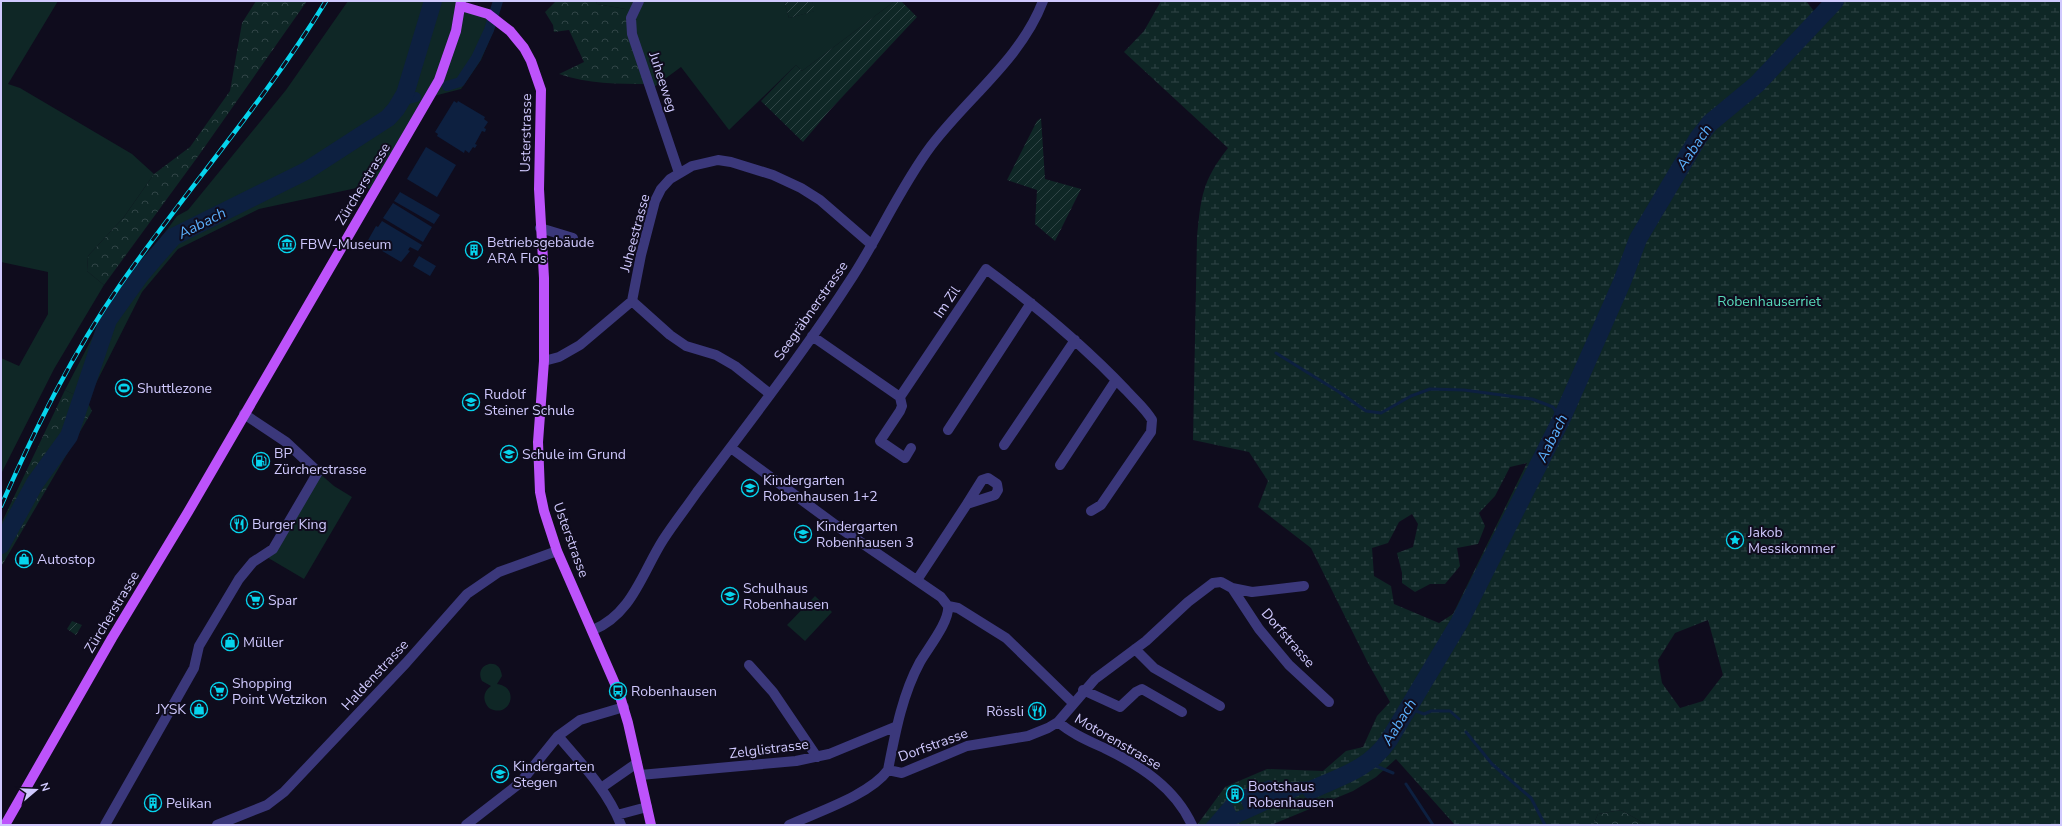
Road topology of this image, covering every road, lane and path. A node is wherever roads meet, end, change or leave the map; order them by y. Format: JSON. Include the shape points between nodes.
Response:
{"nodes":[{"id":1,"x":639,"y":1,"type":"edge"},
{"id":2,"x":1043,"y":1,"type":"edge"},
{"id":3,"x":461,"y":4,"type":"edge"},
{"id":4,"x":679,"y":172,"type":"junction"},
{"id":5,"x":540,"y":228,"type":"junction"},
{"id":6,"x":574,"y":238,"type":"dead end"},
{"id":7,"x":872,"y":245,"type":"junction"},
{"id":8,"x":632,"y":301,"type":"junction"},
{"id":9,"x":1031,"y":303,"type":"junction"},
{"id":10,"x":812,"y":336,"type":"junction"},
{"id":11,"x":1075,"y":340,"type":"junction"},
{"id":12,"x":544,"y":361,"type":"junction"},
{"id":13,"x":1116,"y":380,"type":"junction"},
{"id":14,"x":770,"y":394,"type":"junction"},
{"id":15,"x":900,"y":398,"type":"junction"},
{"id":16,"x":244,"y":414,"type":"junction"},
{"id":17,"x":948,"y":430,"type":"dead end"},
{"id":18,"x":1004,"y":446,"type":"dead end"},
{"id":19,"x":731,"y":448,"type":"junction"},
{"id":20,"x":911,"y":448,"type":"dead end"},
{"id":21,"x":1060,"y":465,"type":"dead end"},
{"id":22,"x":967,"y":504,"type":"dead end"},
{"id":23,"x":1090,"y":511,"type":"dead end"},
{"id":24,"x":557,"y":551,"type":"junction"},
{"id":25,"x":917,"y":580,"type":"junction"},
{"id":26,"x":1304,"y":586,"type":"dead end"},
{"id":27,"x":1232,"y":588,"type":"junction"},
{"id":28,"x":948,"y":606,"type":"junction"},
{"id":29,"x":593,"y":630,"type":"junction"},
{"id":30,"x":1135,"y":649,"type":"junction"},
{"id":31,"x":749,"y":665,"type":"dead end"},
{"id":32,"x":1083,"y":690,"type":"junction"},
{"id":33,"x":1329,"y":702,"type":"dead end"},
{"id":34,"x":1073,"y":703,"type":"junction"},
{"id":35,"x":1220,"y":706,"type":"dead end"},
{"id":36,"x":624,"y":707,"type":"junction"},
{"id":37,"x":1182,"y":712,"type":"dead end"},
{"id":38,"x":1058,"y":722,"type":"junction"},
{"id":39,"x":897,"y":726,"type":"junction"},
{"id":40,"x":558,"y":736,"type":"junction"},
{"id":41,"x":817,"y":757,"type":"junction"},
{"id":42,"x":637,"y":763,"type":"junction"},
{"id":43,"x":888,"y":770,"type":"junction"},
{"id":44,"x":640,"y":775,"type":"junction"},
{"id":45,"x":601,"y":788,"type":"junction"},
{"id":46,"x":647,"y":807,"type":"junction"},
{"id":47,"x":617,"y":815,"type":"junction"},
{"id":48,"x":5,"y":825,"type":"edge"},
{"id":49,"x":106,"y":825,"type":"edge"},
{"id":50,"x":217,"y":825,"type":"edge"},
{"id":51,"x":466,"y":825,"type":"edge"},
{"id":52,"x":621,"y":825,"type":"edge"},
{"id":53,"x":651,"y":825,"type":"edge"},
{"id":54,"x":788,"y":825,"type":"edge"},
{"id":55,"x":1192,"y":825,"type":"edge"}],
"edges":[{"from":1,"to":4,"type":"street","name":"Juheeweg","via":[[631,18],[632,34]]},
{"from":2,"to":7,"type":"street","name":"Seegräbnerstrasse","via":[[1031,28],[1017,47],[960,112],[914,171]]},
{"from":3,"to":5,"type":"main road","name":"Usterstrasse","via":[[488,14],[510,31],[524,48],[536,73],[541,90]]},
{"from":3,"to":16,"type":"main road","name":"Zürcherstrasse","via":[[456,31],[439,80]]},
{"from":4,"to":7,"type":"street","name":"Juheestrasse","via":[[703,162],[718,160],[773,175],[820,200]]},
{"from":4,"to":8,"type":"street","name":"Juheestrasse","via":[[661,189],[655,201]]},
{"from":5,"to":6,"type":"street"},
{"from":5,"to":12,"type":"main road","name":"Usterstrasse","via":[[544,278]]},
{"from":7,"to":10,"type":"street","name":"Seegräbnerstrasse"},
{"from":8,"to":12,"type":"street","via":[[580,345],[559,357]]},
{"from":8,"to":14,"type":"street","via":[[686,346],[716,355],[735,366]]},
{"from":9,"to":11,"type":"street","name":"Im Zil"},
{"from":9,"to":15,"type":"street","name":"Im Zil","via":[[986,269]]},
{"from":9,"to":17,"type":"street"},
{"from":10,"to":14,"type":"street","name":"Seegräbnerstrasse"},
{"from":10,"to":15,"type":"street"},
{"from":11,"to":13,"type":"street","name":"Im Zil"},
{"from":11,"to":18,"type":"street"},
{"from":12,"to":24,"type":"main road","name":"Usterstrasse","via":[[538,442],[539,477],[544,511]]},
{"from":13,"to":21,"type":"street"},
{"from":13,"to":23,"type":"street","name":"Im Zil","via":[[1150,416],[1152,428],[1102,505]]},
{"from":14,"to":19,"type":"street","name":"Seegräbnerstrasse"},
{"from":15,"to":20,"type":"street","name":"Im Zil","via":[[902,406],[880,441],[905,458]]},
{"from":16,"to":48,"type":"main road","name":"Zürcherstrasse"},
{"from":16,"to":49,"type":"street","via":[[286,442],[318,472],[274,549],[249,566],[239,579],[199,646],[194,668]]},
{"from":19,"to":25,"type":"street","via":[[837,526]]},
{"from":19,"to":29,"type":"street","name":"Seegräbnerstrasse","via":[[668,534],[625,607],[610,622]]},
{"from":22,"to":25,"type":"street"},
{"from":24,"to":29,"type":"main road","name":"Usterstrasse"},
{"from":24,"to":50,"type":"street","name":"Haldenstrasse","via":[[499,572],[467,594],[406,664],[284,792],[267,805]]},
{"from":25,"to":28,"type":"street","via":[[941,597]]},
{"from":26,"to":27,"type":"street","name":"Dorfstrasse","via":[[1252,592]]},
{"from":27,"to":30,"type":"street","name":"Dorfstrasse","via":[[1222,582],[1208,586]]},
{"from":27,"to":33,"type":"street","name":"Dorfstrasse","via":[[1259,629],[1289,665]]},
{"from":28,"to":34,"type":"street","via":[[958,608],[1006,638]]},
{"from":28,"to":39,"type":"street","via":[[945,621],[914,674]]},
{"from":29,"to":36,"type":"main road","name":"Usterstrasse"},
{"from":30,"to":32,"type":"street","name":"Dorfstrasse"},
{"from":30,"to":35,"type":"street","via":[[1154,668]]},
{"from":31,"to":41,"type":"street","via":[[773,692]]},
{"from":32,"to":34,"type":"street","name":"Dorfstrasse"},
{"from":32,"to":37,"type":"street","via":[[1120,707],[1142,689]]},
{"from":34,"to":38,"type":"street","name":"Dorfstrasse"},
{"from":36,"to":40,"type":"street","via":[[580,720]]},
{"from":36,"to":42,"type":"main road","name":"Usterstrasse"},
{"from":38,"to":43,"type":"street","name":"Dorfstrasse","via":[[1028,736],[967,746],[910,771],[902,773]]},
{"from":38,"to":55,"type":"street","name":"Motorenstrasse","via":[[1067,730],[1122,758],[1158,781],[1178,801]]},
{"from":39,"to":41,"type":"street","name":"Zelglistrasse"},
{"from":39,"to":43,"type":"street"},
{"from":40,"to":45,"type":"street"},
{"from":40,"to":51,"type":"street","via":[[520,783]]},
{"from":41,"to":44,"type":"street","name":"Zelglistrasse","via":[[780,763]]},
{"from":42,"to":44,"type":"main road","name":"Usterstrasse"},
{"from":42,"to":45,"type":"street"},
{"from":43,"to":54,"type":"street","name":"Dorfstrasse","via":[[868,789]]},
{"from":44,"to":46,"type":"main road","name":"Usterstrasse"},
{"from":45,"to":47,"type":"street"},
{"from":46,"to":47,"type":"street"},
{"from":46,"to":53,"type":"main road","name":"Usterstrasse"},
{"from":47,"to":52,"type":"street"}]}
